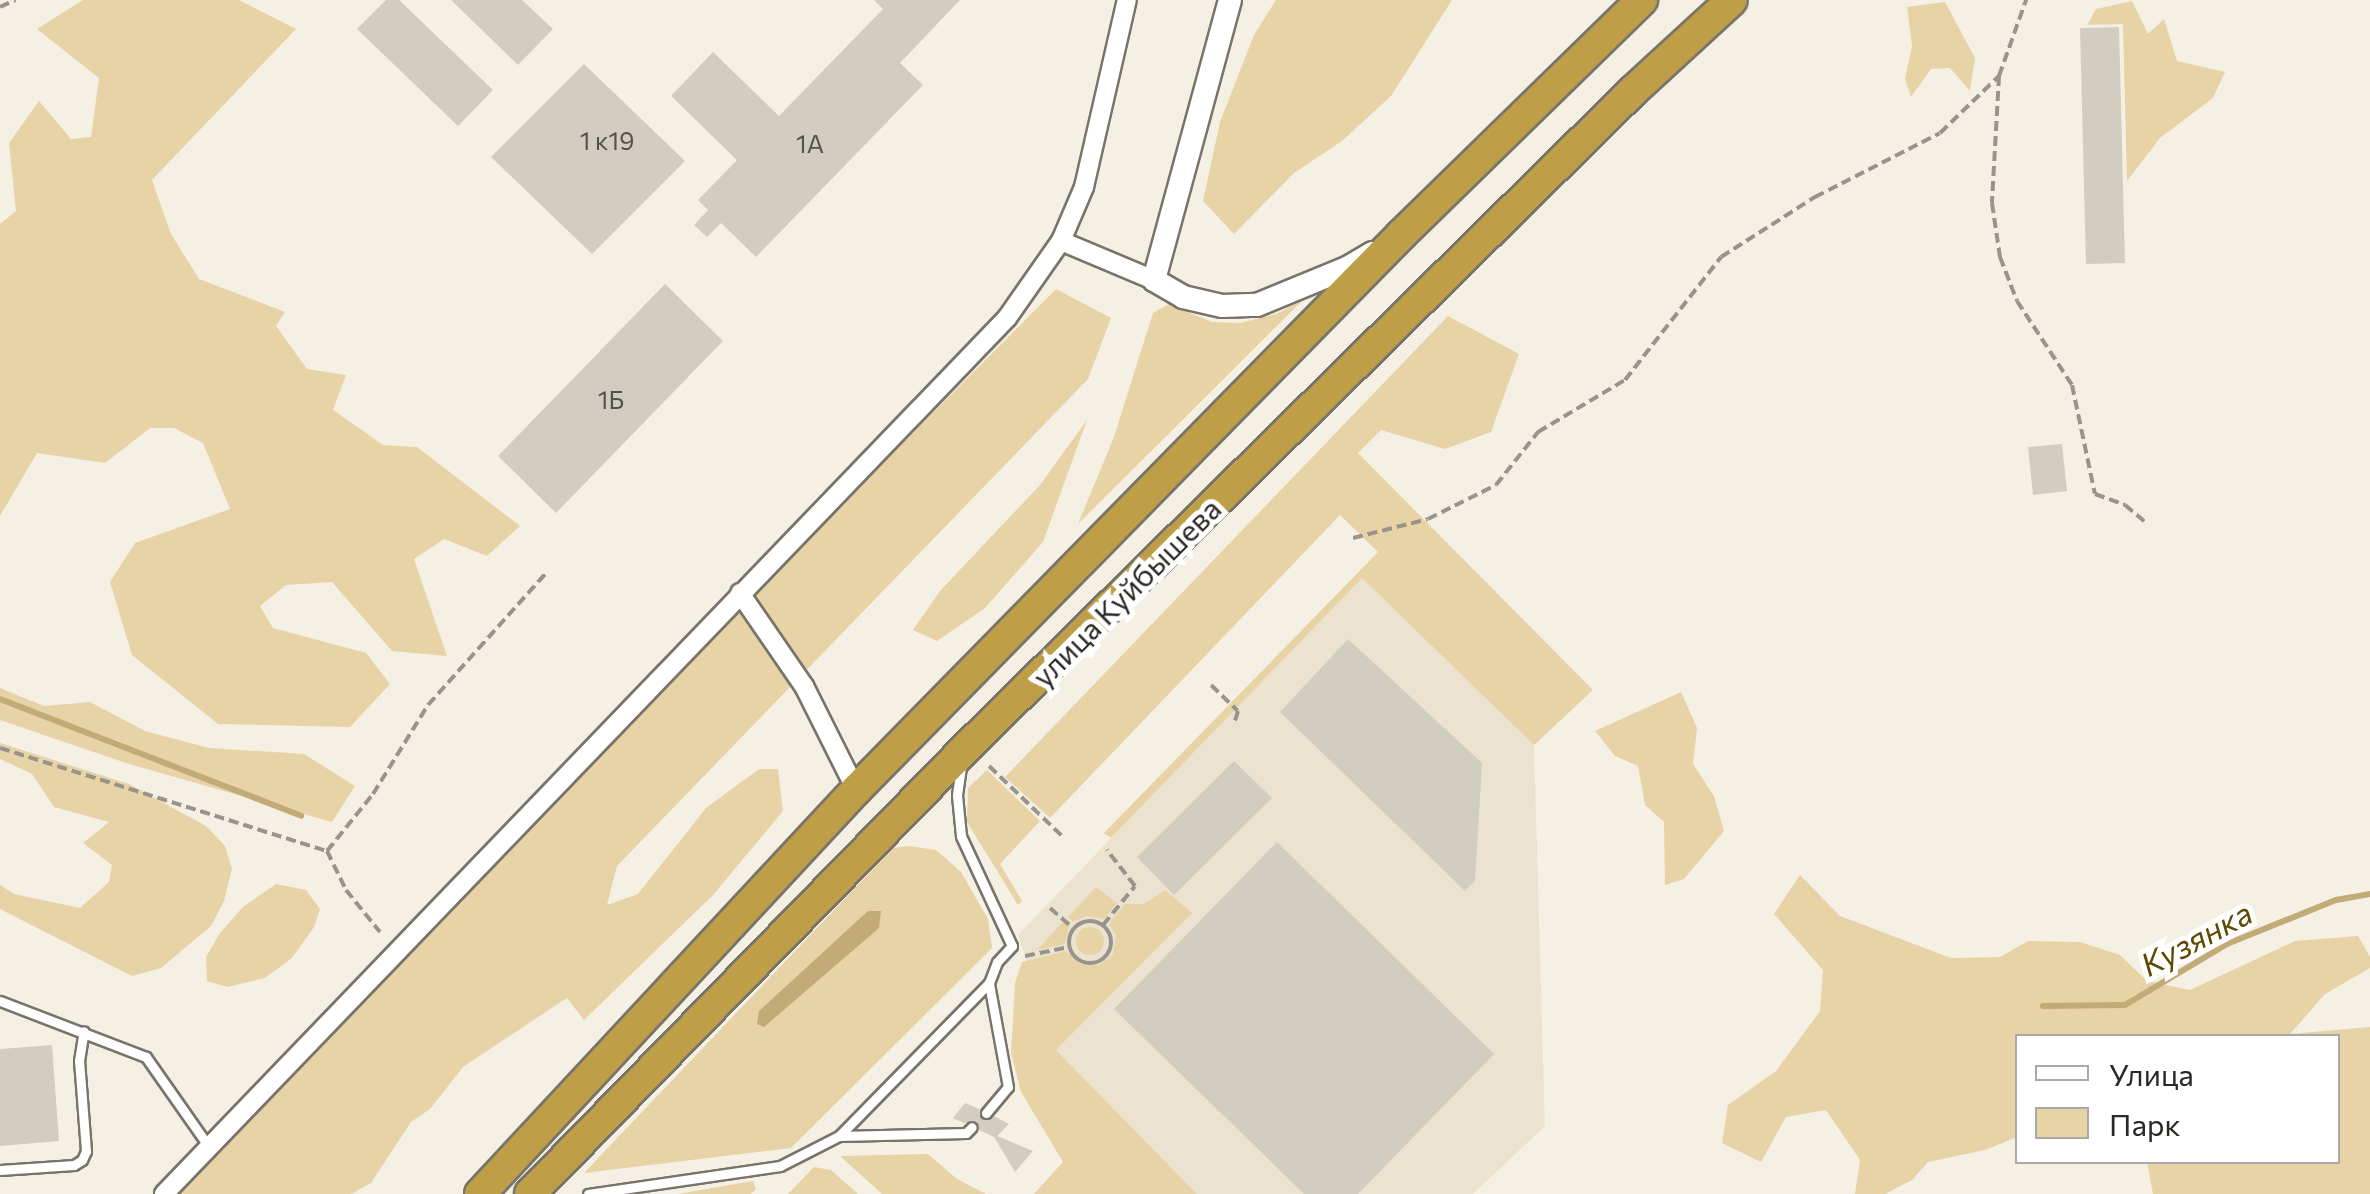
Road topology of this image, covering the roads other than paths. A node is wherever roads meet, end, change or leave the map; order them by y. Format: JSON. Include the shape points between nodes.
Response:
{"nodes":[{"id":1,"x":1127,"y":0,"type":"edge"},
{"id":2,"x":1230,"y":0,"type":"edge"},
{"id":3,"x":1642,"y":0,"type":"edge"},
{"id":4,"x":1732,"y":0,"type":"edge"},
{"id":5,"x":1401,"y":235,"type":"junction"},
{"id":6,"x":1060,"y":241,"type":"junction"},
{"id":7,"x":1154,"y":280,"type":"junction"},
{"id":8,"x":740,"y":593,"type":"junction"},
{"id":9,"x":976,"y":759,"type":"junction"},
{"id":10,"x":856,"y":790,"type":"junction"},
{"id":11,"x":988,"y":983,"type":"junction"},
{"id":12,"x":0,"y":1001,"type":"edge"},
{"id":13,"x":84,"y":1031,"type":"junction"},
{"id":14,"x":986,"y":1113,"type":"dead end"},
{"id":15,"x":972,"y":1127,"type":"dead end"},
{"id":16,"x":839,"y":1136,"type":"junction"},
{"id":17,"x":209,"y":1148,"type":"junction"},
{"id":18,"x":0,"y":1170,"type":"edge"},
{"id":19,"x":164,"y":1194,"type":"edge"},
{"id":20,"x":480,"y":1194,"type":"edge"},
{"id":21,"x":530,"y":1194,"type":"edge"},
{"id":22,"x":588,"y":1194,"type":"edge"}],
"edges":[{"from":1,"to":6,"type":"street","via":[[1084,187]]},
{"from":2,"to":7,"type":"street"},
{"from":3,"to":5,"type":"highway","name":"улица Куйбышева"},
{"from":4,"to":9,"type":"highway","name":"улица Куйбышева","via":[[1437,282]]},
{"from":5,"to":7,"type":"street","via":[[1349,267],[1257,305],[1182,297]]},
{"from":5,"to":10,"type":"highway","name":"улица Куйбышева"},
{"from":6,"to":7,"type":"street"},
{"from":6,"to":8,"type":"street","via":[[1007,318]]},
{"from":8,"to":10,"type":"street","via":[[804,686]]},
{"from":8,"to":17,"type":"street"},
{"from":9,"to":11,"type":"lane","via":[[956,795],[960,836],[1012,946]]},
{"from":9,"to":21,"type":"highway","name":"улица Куйбышева"},
{"from":10,"to":20,"type":"highway","name":"улица Куйбышева"},
{"from":11,"to":14,"type":"lane","via":[[1008,1087]]},
{"from":11,"to":16,"type":"lane"},
{"from":12,"to":13,"type":"lane"},
{"from":13,"to":17,"type":"lane","via":[[146,1057]]},
{"from":13,"to":18,"type":"lane","via":[[82,1160]]},
{"from":15,"to":16,"type":"lane","via":[[966,1133]]},
{"from":16,"to":22,"type":"lane","via":[[780,1166]]},
{"from":17,"to":19,"type":"street"}]}
